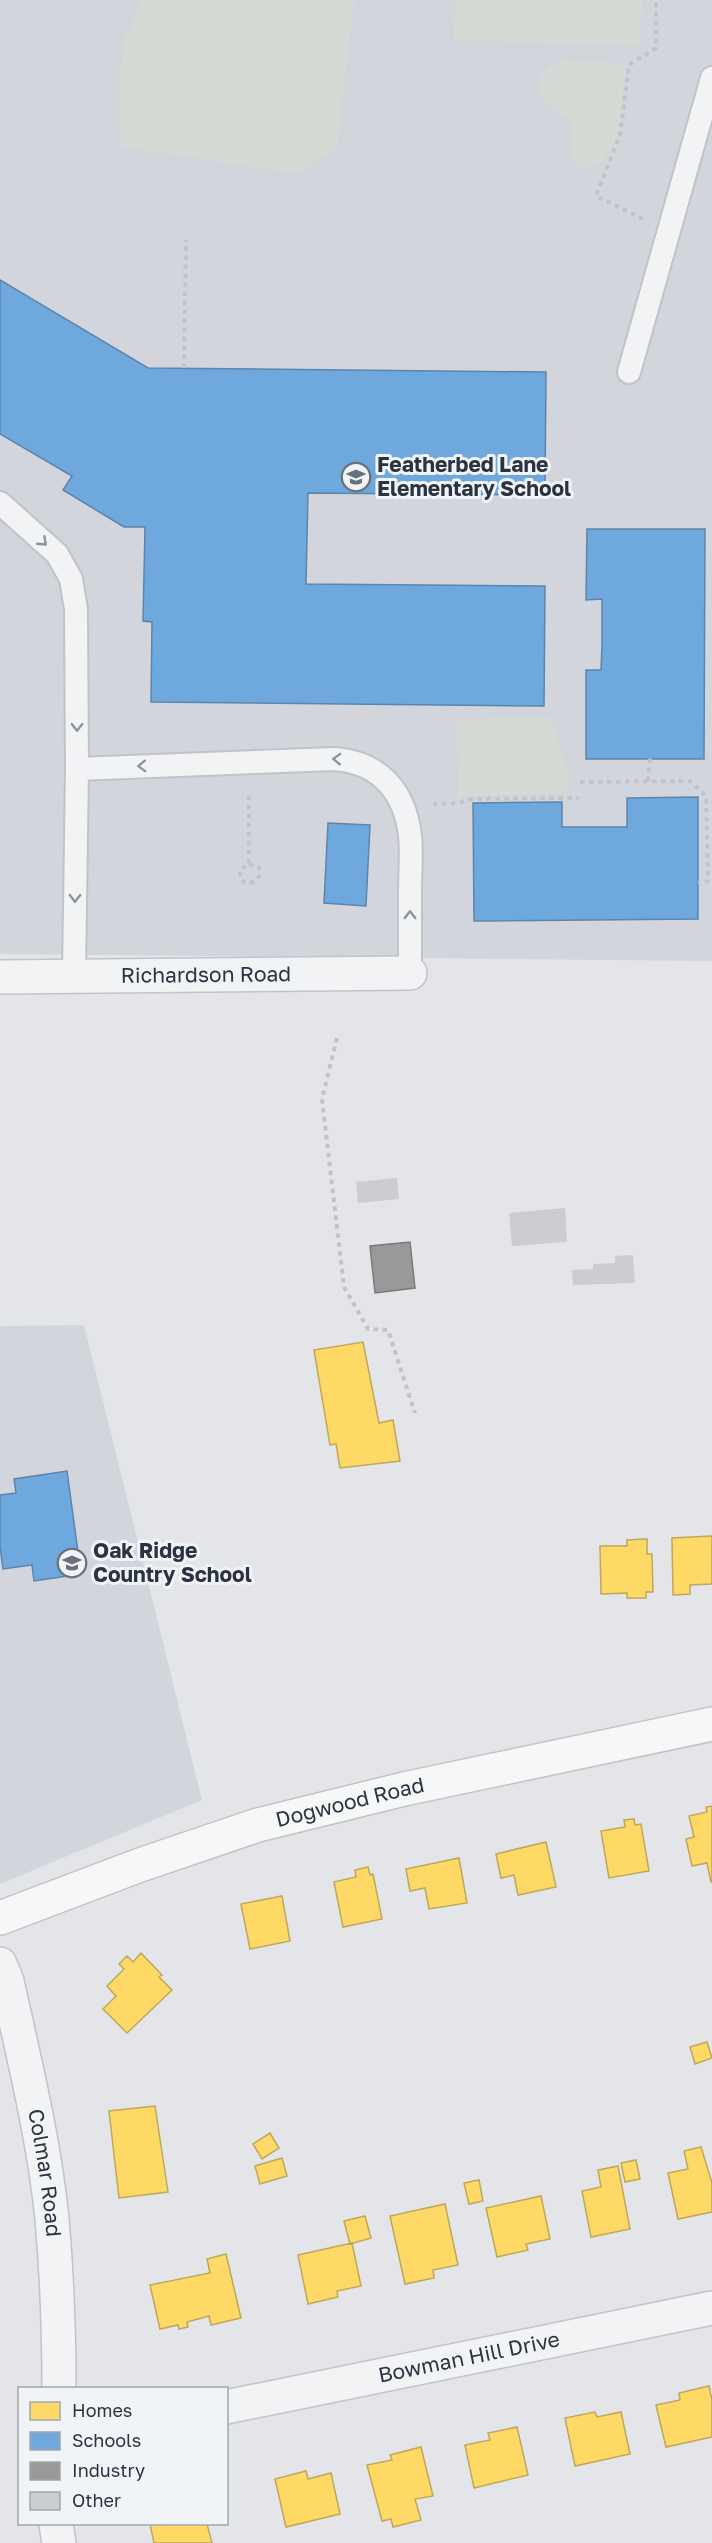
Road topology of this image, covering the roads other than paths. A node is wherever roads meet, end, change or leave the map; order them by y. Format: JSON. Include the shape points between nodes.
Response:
{"nodes":[{"id":1,"x":712,"y":78,"type":"edge"},
{"id":2,"x":629,"y":372,"type":"dead end"},
{"id":3,"x":0,"y":503,"type":"edge"},
{"id":4,"x":77,"y":769,"type":"junction"},
{"id":5,"x":410,"y":973,"type":"joint"},
{"id":6,"x":74,"y":975,"type":"junction"},
{"id":7,"x":0,"y":977,"type":"edge"},
{"id":8,"x":712,"y":1724,"type":"edge"},
{"id":9,"x":0,"y":1918,"type":"edge"},
{"id":10,"x":0,"y":1964,"type":"edge"},
{"id":11,"x":712,"y":2308,"type":"edge"},
{"id":12,"x":59,"y":2387,"type":"edge"},
{"id":13,"x":228,"y":2408,"type":"edge"},
{"id":14,"x":56,"y":2525,"type":"edge"},
{"id":15,"x":59,"y":2543,"type":"edge"}],
"edges":[{"from":1,"to":2,"type":"lane"},
{"from":3,"to":4,"type":"lane","one_way":true,"via":[[57,554],[71,579],[76,609]]},
{"from":5,"to":4,"type":"lane","one_way":true,"via":[[410,835],[404,811],[389,784],[372,768],[334,759]]},
{"from":4,"to":6,"type":"lane","one_way":true},
{"from":5,"to":6,"type":"street","name":"Richardson Road"},
{"from":6,"to":7,"type":"street","name":"Richardson Road"},
{"from":8,"to":9,"type":"main road","name":"Dogwood Road","via":[[396,1791],[258,1825]]},
{"from":10,"to":12,"type":"street","name":"Colmar Road","via":[[31,2094],[51,2217]]},
{"from":11,"to":13,"type":"street","name":"Bowman Hill Drive"},
{"from":14,"to":15,"type":"street"}]}
